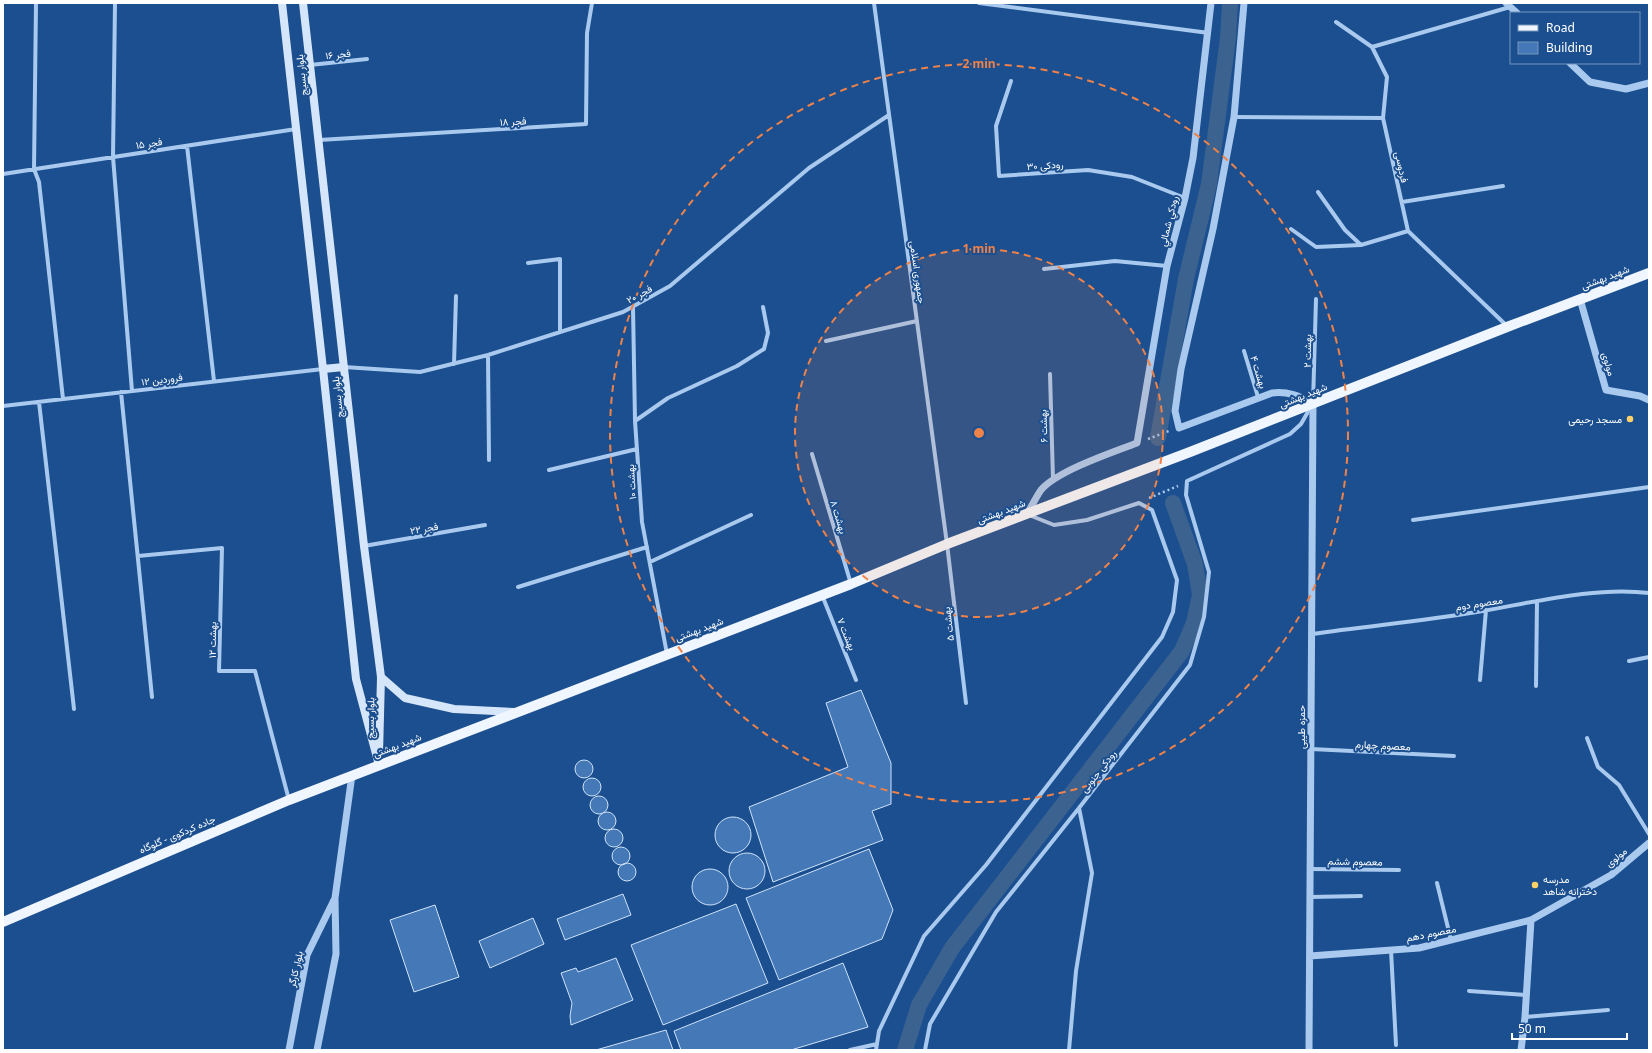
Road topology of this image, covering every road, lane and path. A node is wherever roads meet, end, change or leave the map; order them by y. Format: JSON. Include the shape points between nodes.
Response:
{"nodes":[{"id":1,"x":36,"y":3,"type":"edge"},
{"id":2,"x":115,"y":3,"type":"edge"},
{"id":3,"x":282,"y":3,"type":"edge"},
{"id":4,"x":303,"y":3,"type":"edge"},
{"id":5,"x":592,"y":3,"type":"edge"},
{"id":6,"x":874,"y":3,"type":"edge"},
{"id":7,"x":979,"y":3,"type":"edge"},
{"id":8,"x":1012,"y":3,"type":"edge"},
{"id":9,"x":1212,"y":3,"type":"edge"},
{"id":10,"x":1244,"y":3,"type":"edge"},
{"id":11,"x":1508,"y":5,"type":"edge"},
{"id":12,"x":1015,"y":8,"type":"junction"},
{"id":13,"x":1516,"y":12,"type":"edge"},
{"id":14,"x":1336,"y":22,"type":"dead end"},
{"id":15,"x":1209,"y":33,"type":"junction"},
{"id":16,"x":1372,"y":47,"type":"junction"},
{"id":17,"x":367,"y":59,"type":"dead end"},
{"id":18,"x":1571,"y":64,"type":"edge"},
{"id":19,"x":310,"y":65,"type":"junction"},
{"id":20,"x":1011,"y":81,"type":"dead end"},
{"id":21,"x":1649,"y":84,"type":"edge"},
{"id":22,"x":889,"y":114,"type":"junction"},
{"id":23,"x":1234,"y":117,"type":"junction"},
{"id":24,"x":1383,"y":118,"type":"junction"},
{"id":25,"x":296,"y":129,"type":"junction"},
{"id":26,"x":319,"y":140,"type":"junction"},
{"id":27,"x":187,"y":146,"type":"junction"},
{"id":28,"x":113,"y":157,"type":"junction"},
{"id":29,"x":34,"y":169,"type":"junction"},
{"id":30,"x":3,"y":174,"type":"edge"},
{"id":31,"x":1503,"y":186,"type":"dead end"},
{"id":32,"x":1318,"y":192,"type":"dead end"},
{"id":33,"x":1185,"y":198,"type":"junction"},
{"id":34,"x":1402,"y":202,"type":"junction"},
{"id":35,"x":1291,"y":228,"type":"dead end"},
{"id":36,"x":1408,"y":231,"type":"junction"},
{"id":37,"x":1361,"y":245,"type":"junction"},
{"id":38,"x":528,"y":263,"type":"dead end"},
{"id":39,"x":1167,"y":266,"type":"junction"},
{"id":40,"x":1044,"y":269,"type":"dead end"},
{"id":41,"x":1649,"y":273,"type":"edge"},
{"id":42,"x":456,"y":296,"type":"dead end"},
{"id":43,"x":1316,"y":299,"type":"dead end"},
{"id":44,"x":1580,"y":299,"type":"junction"},
{"id":45,"x":633,"y":307,"type":"junction"},
{"id":46,"x":763,"y":307,"type":"dead end"},
{"id":47,"x":917,"y":321,"type":"junction"},
{"id":48,"x":1507,"y":327,"type":"junction"},
{"id":49,"x":560,"y":332,"type":"junction"},
{"id":50,"x":826,"y":341,"type":"dead end"},
{"id":51,"x":1244,"y":351,"type":"dead end"},
{"id":52,"x":488,"y":355,"type":"junction"},
{"id":53,"x":454,"y":364,"type":"junction"},
{"id":54,"x":344,"y":367,"type":"junction"},
{"id":55,"x":323,"y":369,"type":"junction"},
{"id":56,"x":1050,"y":374,"type":"dead end"},
{"id":57,"x":214,"y":382,"type":"junction"},
{"id":58,"x":132,"y":391,"type":"junction"},
{"id":59,"x":121,"y":392,"type":"junction"},
{"id":60,"x":1258,"y":397,"type":"junction"},
{"id":61,"x":63,"y":399,"type":"junction"},
{"id":62,"x":1649,"y":400,"type":"edge"},
{"id":63,"x":39,"y":402,"type":"junction"},
{"id":64,"x":1313,"y":403,"type":"junction"},
{"id":65,"x":3,"y":406,"type":"edge"},
{"id":66,"x":635,"y":421,"type":"junction"},
{"id":67,"x":1179,"y":428,"type":"junction"},
{"id":68,"x":1137,"y":443,"type":"junction"},
{"id":69,"x":637,"y":449,"type":"junction"},
{"id":70,"x":812,"y":454,"type":"dead end"},
{"id":71,"x":489,"y":460,"type":"dead end"},
{"id":72,"x":549,"y":470,"type":"dead end"},
{"id":73,"x":1053,"y":479,"type":"junction"},
{"id":74,"x":1187,"y":481,"type":"junction"},
{"id":75,"x":1649,"y":487,"type":"edge"},
{"id":76,"x":1139,"y":503,"type":"junction"},
{"id":77,"x":1027,"y":514,"type":"junction"},
{"id":78,"x":751,"y":515,"type":"dead end"},
{"id":79,"x":1413,"y":520,"type":"dead end"},
{"id":80,"x":485,"y":525,"type":"dead end"},
{"id":81,"x":947,"y":544,"type":"junction"},
{"id":82,"x":364,"y":546,"type":"junction"},
{"id":83,"x":647,"y":547,"type":"junction"},
{"id":84,"x":138,"y":556,"type":"junction"},
{"id":85,"x":650,"y":562,"type":"junction"},
{"id":86,"x":851,"y":584,"type":"junction"},
{"id":87,"x":518,"y":587,"type":"dead end"},
{"id":88,"x":1649,"y":593,"type":"edge"},
{"id":89,"x":822,"y":595,"type":"junction"},
{"id":90,"x":1537,"y":601,"type":"junction"},
{"id":91,"x":1486,"y":610,"type":"junction"},
{"id":92,"x":1312,"y":634,"type":"junction"},
{"id":93,"x":667,"y":654,"type":"junction"},
{"id":94,"x":1649,"y":656,"type":"edge"},
{"id":95,"x":1629,"y":661,"type":"dead end"},
{"id":96,"x":381,"y":677,"type":"junction"},
{"id":97,"x":856,"y":680,"type":"dead end"},
{"id":98,"x":1480,"y":680,"type":"dead end"},
{"id":99,"x":1536,"y":686,"type":"dead end"},
{"id":100,"x":152,"y":697,"type":"dead end"},
{"id":101,"x":966,"y":703,"type":"dead end"},
{"id":102,"x":74,"y":709,"type":"dead end"},
{"id":103,"x":516,"y":712,"type":"junction"},
{"id":104,"x":1587,"y":738,"type":"dead end"},
{"id":105,"x":1311,"y":749,"type":"junction"},
{"id":106,"x":1454,"y":756,"type":"dead end"},
{"id":107,"x":379,"y":765,"type":"junction"},
{"id":108,"x":357,"y":774,"type":"junction"},
{"id":109,"x":289,"y":800,"type":"junction"},
{"id":110,"x":1079,"y":808,"type":"junction"},
{"id":111,"x":1649,"y":834,"type":"edge"},
{"id":112,"x":1649,"y":843,"type":"edge"},
{"id":113,"x":1310,"y":869,"type":"junction"},
{"id":114,"x":1399,"y":870,"type":"dead end"},
{"id":115,"x":1437,"y":883,"type":"dead end"},
{"id":116,"x":1361,"y":896,"type":"dead end"},
{"id":117,"x":1310,"y":897,"type":"junction"},
{"id":118,"x":335,"y":898,"type":"junction"},
{"id":119,"x":1531,"y":920,"type":"junction"},
{"id":120,"x":3,"y":922,"type":"edge"},
{"id":121,"x":1451,"y":940,"type":"junction"},
{"id":122,"x":1391,"y":950,"type":"junction"},
{"id":123,"x":1310,"y":956,"type":"junction"},
{"id":124,"x":1469,"y":991,"type":"dead end"},
{"id":125,"x":1526,"y":995,"type":"junction"},
{"id":126,"x":1608,"y":1010,"type":"dead end"},
{"id":127,"x":1525,"y":1017,"type":"junction"},
{"id":128,"x":877,"y":1044,"type":"junction"},
{"id":129,"x":1396,"y":1045,"type":"dead end"},
{"id":130,"x":290,"y":1050,"type":"edge"},
{"id":131,"x":317,"y":1050,"type":"edge"},
{"id":132,"x":850,"y":1050,"type":"edge"},
{"id":133,"x":876,"y":1050,"type":"edge"},
{"id":134,"x":925,"y":1050,"type":"edge"},
{"id":135,"x":1069,"y":1050,"type":"edge"},
{"id":136,"x":1309,"y":1050,"type":"edge"},
{"id":137,"x":1521,"y":1050,"type":"edge"}],
"edges":[{"from":1,"to":29,"type":"street"},
{"from":2,"to":28,"type":"street"},
{"from":3,"to":25,"type":"main road","name":"بلوار بسیج"},
{"from":4,"to":19,"type":"main road","name":"بلوار بسیج"},
{"from":5,"to":26,"type":"street","name":"فجر ۱۸","via":[[587,33],[586,124]]},
{"from":6,"to":22,"type":"street","name":"جمهوری اسلامی"},
{"from":7,"to":12,"type":"street"},
{"from":8,"to":12,"type":"street"},
{"from":9,"to":15,"type":"street","name":"رودکي شمالي"},
{"from":10,"to":23,"type":"street"},
{"from":11,"to":13,"type":"street"},
{"from":11,"to":16,"type":"street"},
{"from":12,"to":15,"type":"street"},
{"from":14,"to":16,"type":"street"},
{"from":15,"to":33,"type":"street","name":"رودکي شمالي","via":[[1193,158]]},
{"from":16,"to":24,"type":"street","name":"فردوسی","via":[[1387,77]]},
{"from":17,"to":19,"type":"street","name":"فجر ۱۶"},
{"from":18,"to":21,"type":"street","via":[[1590,82],[1626,89]]},
{"from":19,"to":26,"type":"main road","name":"بلوار بسیج"},
{"from":20,"to":33,"type":"street","name":"رودکی ۳۰","via":[[996,126],[999,176],[1088,170],[1132,177]]},
{"from":22,"to":45,"type":"street","name":"فجر ۲۰","via":[[809,168],[670,286]]},
{"from":22,"to":47,"type":"street","name":"جمهوری اسلامی"},
{"from":23,"to":24,"type":"street"},
{"from":23,"to":67,"type":"street","via":[[1213,229],[1181,369],[1175,411]]},
{"from":24,"to":34,"type":"street","name":"فردوسی"},
{"from":25,"to":27,"type":"street","name":"فجر ۱۵"},
{"from":25,"to":55,"type":"main road","name":"بلوار بسیج"},
{"from":26,"to":54,"type":"main road","name":"بلوار بسیج"},
{"from":27,"to":28,"type":"street","name":"فجر ۱۵"},
{"from":27,"to":57,"type":"street"},
{"from":28,"to":29,"type":"street","name":"فجر ۱۵"},
{"from":28,"to":58,"type":"street"},
{"from":29,"to":30,"type":"street","name":"فجر ۱۵"},
{"from":29,"to":61,"type":"street","via":[[39,182]]},
{"from":31,"to":34,"type":"street"},
{"from":32,"to":37,"type":"street","via":[[1345,230]]},
{"from":33,"to":39,"type":"street","name":"رودکي شمالي"},
{"from":34,"to":36,"type":"street","name":"فردوسی"},
{"from":35,"to":37,"type":"street","via":[[1316,247]]},
{"from":36,"to":37,"type":"street"},
{"from":36,"to":48,"type":"street"},
{"from":38,"to":49,"type":"street","via":[[560,260]]},
{"from":39,"to":40,"type":"street","via":[[1114,261]]},
{"from":39,"to":68,"type":"street","name":"رودکي شمالي"},
{"from":41,"to":44,"type":"main road","name":"شهید بهشتی"},
{"from":42,"to":53,"type":"street"},
{"from":43,"to":64,"type":"street","name":"بهشت ۲"},
{"from":44,"to":48,"type":"main road","name":"شهید بهشتی"},
{"from":44,"to":62,"type":"street","name":"مولوی","via":[[1606,390]]},
{"from":45,"to":49,"type":"street","name":"فجر ۲۰"},
{"from":45,"to":66,"type":"street","name":"بهشت ۱۰"},
{"from":46,"to":66,"type":"street","via":[[768,333],[764,350],[737,366],[668,398]]},
{"from":47,"to":50,"type":"street"},
{"from":47,"to":81,"type":"street","name":"جمهوری اسلامی"},
{"from":48,"to":64,"type":"main road","name":"شهید بهشتی"},
{"from":49,"to":52,"type":"street","name":"فجر ۲۰"},
{"from":51,"to":60,"type":"street","name":"بهشت ۴"},
{"from":52,"to":53,"type":"street","name":"فجر ۲۰"},
{"from":52,"to":71,"type":"street"},
{"from":53,"to":54,"type":"street","name":"فجر ۲۰","via":[[420,372]]},
{"from":54,"to":55,"type":"main road"},
{"from":54,"to":82,"type":"main road","name":"بلوار بسیج"},
{"from":55,"to":57,"type":"street","name":"۱۲ فروردین"},
{"from":55,"to":107,"type":"main road","name":"بلوار بسیج","via":[[356,679]]},
{"from":56,"to":73,"type":"street","name":"بهشت ۶"},
{"from":57,"to":58,"type":"street","name":"۱۲ فروردین"},
{"from":58,"to":59,"type":"street","name":"۱۲ فروردین"},
{"from":59,"to":61,"type":"street","name":"۱۲ فروردین"},
{"from":59,"to":84,"type":"street"},
{"from":60,"to":64,"type":"street","via":[[1282,392],[1291,393]]},
{"from":60,"to":67,"type":"street"},
{"from":61,"to":63,"type":"street","name":"۱۲ فروردین"},
{"from":63,"to":65,"type":"street","name":"۱۲ فروردین"},
{"from":63,"to":102,"type":"street"},
{"from":64,"to":74,"type":"street","via":[[1301,424],[1290,434]]},
{"from":64,"to":77,"type":"main road","name":"شهید بهشتی"},
{"from":64,"to":92,"type":"street","name":"حمزه طیبی"},
{"from":66,"to":69,"type":"street","name":"بهشت ۱۰"},
{"from":67,"to":68,"type":"path"},
{"from":68,"to":73,"type":"street","via":[[1086,462]]},
{"from":69,"to":72,"type":"street"},
{"from":69,"to":83,"type":"street","name":"بهشت ۱۰","via":[[642,522]]},
{"from":70,"to":86,"type":"street","name":"بهشت ۸"},
{"from":73,"to":77,"type":"street","via":[[1041,490]]},
{"from":74,"to":76,"type":"path"},
{"from":74,"to":110,"type":"street","name":"رودکی جنوبی","via":[[1186,496],[1209,572],[1204,618],[1190,664]]},
{"from":75,"to":79,"type":"street"},
{"from":76,"to":77,"type":"street","via":[[1087,520],[1054,525]]},
{"from":76,"to":128,"type":"street","via":[[1152,510],[1177,580],[1173,612],[1162,637],[986,865],[924,936],[880,1031]]},
{"from":77,"to":81,"type":"main road","name":"شهید بهشتی"},
{"from":78,"to":85,"type":"street"},
{"from":80,"to":82,"type":"street","name":"فجر ۲۲"},
{"from":81,"to":86,"type":"main road","name":"شهید بهشتی"},
{"from":81,"to":101,"type":"street","name":"بهشت ۵"},
{"from":82,"to":96,"type":"main road","name":"بلوار بسیج"},
{"from":83,"to":85,"type":"street","name":"بهشت ۱۰"},
{"from":83,"to":87,"type":"street"},
{"from":84,"to":100,"type":"street"},
{"from":84,"to":109,"type":"street","name":"بهشت ۱۲","via":[[222,548],[219,671],[255,671]]},
{"from":85,"to":93,"type":"street","name":"بهشت ۱۰"},
{"from":86,"to":89,"type":"main road","name":"شهید بهشتی"},
{"from":88,"to":90,"type":"street","name":"معصوم دوم","via":[[1580,594]]},
{"from":89,"to":93,"type":"main road","name":"شهید بهشتی"},
{"from":89,"to":97,"type":"street","name":"بهشت ۷"},
{"from":90,"to":91,"type":"street","name":"معصوم دوم"},
{"from":90,"to":99,"type":"street"},
{"from":91,"to":92,"type":"street","name":"معصوم دوم"},
{"from":91,"to":98,"type":"street"},
{"from":92,"to":105,"type":"street","name":"حمزه طیبی"},
{"from":93,"to":103,"type":"main road","name":"شهید بهشتی"},
{"from":94,"to":95,"type":"street"},
{"from":96,"to":103,"type":"main road","via":[[405,698],[454,709]]},
{"from":96,"to":107,"type":"main road","name":"بلوار بسیج"},
{"from":103,"to":107,"type":"main road","name":"شهید بهشتی"},
{"from":104,"to":111,"type":"street","via":[[1598,766],[1619,785]]},
{"from":105,"to":106,"type":"street","name":"معصوم چهارم"},
{"from":105,"to":113,"type":"street","name":"حمزه طیبی"},
{"from":107,"to":108,"type":"main road","name":"شهید بهشتی"},
{"from":108,"to":109,"type":"main road","name":"جاده کردکوی - گلوگاه"},
{"from":108,"to":118,"type":"street","name":"بلوار کارگر"},
{"from":109,"to":120,"type":"main road","name":"جاده کردکوی - گلوگاه"},
{"from":110,"to":134,"type":"street","name":"رودکی جنوبی","via":[[996,912],[930,1024]]},
{"from":110,"to":135,"type":"street","via":[[1092,873],[1076,971]]},
{"from":112,"to":119,"type":"street","name":"مولوی","via":[[1611,875]]},
{"from":113,"to":114,"type":"street","name":"معصوم ششم"},
{"from":113,"to":117,"type":"street","name":"حمزه طیبی"},
{"from":115,"to":121,"type":"street"},
{"from":116,"to":117,"type":"street"},
{"from":117,"to":123,"type":"street","name":"حمزه طیبی"},
{"from":118,"to":130,"type":"street","name":"بلوار کارگر","via":[[306,955]]},
{"from":118,"to":131,"type":"street","name":"بلوار کارگر","via":[[336,954]]},
{"from":119,"to":121,"type":"street","name":"معصوم دهم"},
{"from":119,"to":125,"type":"street"},
{"from":121,"to":122,"type":"street","name":"معصوم دهم","via":[[1419,948]]},
{"from":122,"to":123,"type":"street","name":"معصوم دهم"},
{"from":122,"to":129,"type":"street"},
{"from":123,"to":136,"type":"street","name":"حمزه طیبی"},
{"from":124,"to":125,"type":"street"},
{"from":125,"to":127,"type":"street"},
{"from":126,"to":127,"type":"street"},
{"from":127,"to":137,"type":"street"},
{"from":128,"to":132,"type":"street"},
{"from":128,"to":133,"type":"street"}]}
